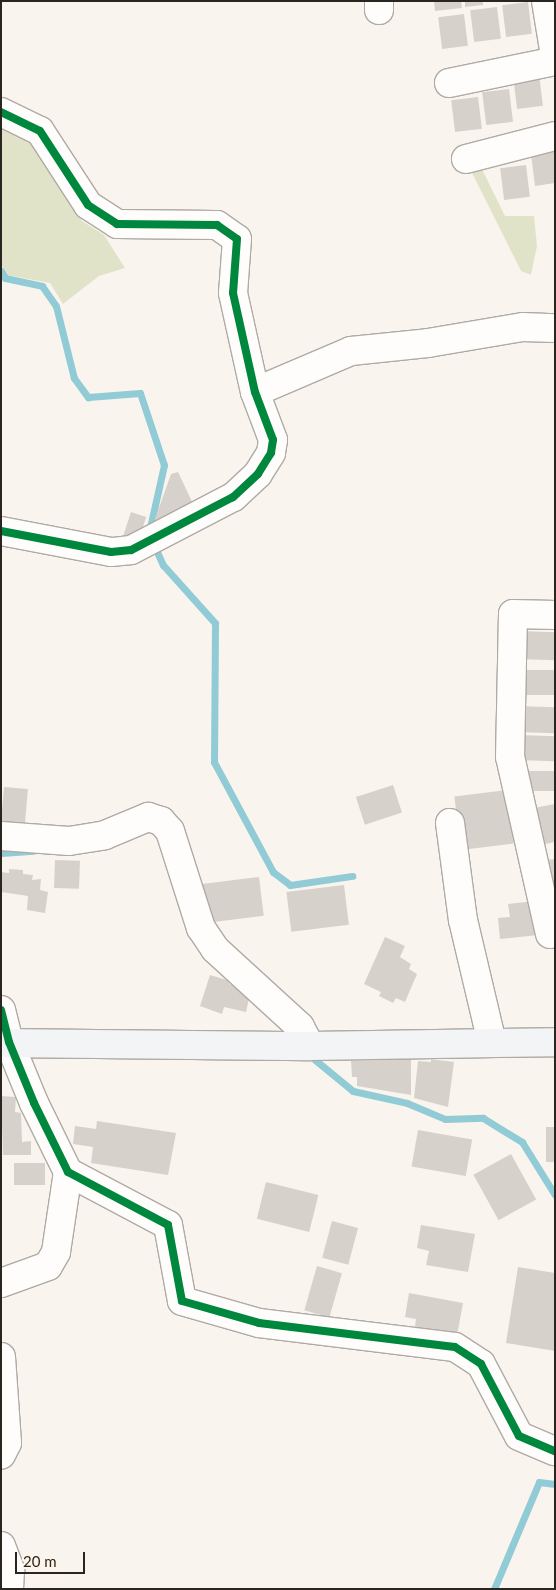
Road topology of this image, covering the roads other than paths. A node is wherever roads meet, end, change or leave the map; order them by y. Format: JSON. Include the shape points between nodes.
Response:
{"nodes":[{"id":1,"x":546,"y":1,"type":"edge"},
{"id":2,"x":555,"y":56,"type":"edge"},
{"id":3,"x":555,"y":62,"type":"edge"},
{"id":4,"x":449,"y":83,"type":"dead end"},
{"id":5,"x":1,"y":112,"type":"edge"},
{"id":6,"x":555,"y":136,"type":"edge"},
{"id":7,"x":466,"y":159,"type":"dead end"},
{"id":8,"x":555,"y":328,"type":"edge"},
{"id":9,"x":255,"y":392,"type":"junction"},
{"id":10,"x":1,"y":531,"type":"edge"},
{"id":11,"x":555,"y":615,"type":"edge"},
{"id":12,"x":450,"y":824,"type":"dead end"},
{"id":13,"x":1,"y":836,"type":"edge"},
{"id":14,"x":550,"y":934,"type":"dead end"},
{"id":15,"x":1,"y":1010,"type":"edge"},
{"id":16,"x":555,"y":1042,"type":"edge"},
{"id":17,"x":5,"y":1043,"type":"edge"},
{"id":18,"x":492,"y":1043,"type":"junction"},
{"id":19,"x":310,"y":1046,"type":"junction"},
{"id":20,"x":68,"y":1172,"type":"junction"},
{"id":21,"x":1,"y":1283,"type":"edge"},
{"id":22,"x":1,"y":1357,"type":"edge"},
{"id":23,"x":555,"y":1451,"type":"edge"},
{"id":24,"x":1,"y":1455,"type":"edge"},
{"id":25,"x":1,"y":1546,"type":"edge"},
{"id":26,"x":9,"y":1589,"type":"edge"}],
"edges":[{"from":1,"to":2,"type":"street"},
{"from":3,"to":4,"type":"street"},
{"from":5,"to":9,"type":"street","via":[[40,131],[88,205],[117,224],[217,225],[237,239],[233,294]]},
{"from":6,"to":7,"type":"street"},
{"from":8,"to":9,"type":"street","via":[[523,327],[428,343],[351,351]]},
{"from":9,"to":10,"type":"street","via":[[273,440],[271,453],[258,474],[233,496],[131,550],[111,552]]},
{"from":11,"to":14,"type":"street","via":[[513,614],[510,757]]},
{"from":12,"to":18,"type":"street","via":[[463,920]]},
{"from":13,"to":19,"type":"street","via":[[69,841],[105,835],[148,816],[162,820],[170,831],[201,928],[215,948],[300,1027]]},
{"from":15,"to":17,"type":"street"},
{"from":16,"to":18,"type":"street"},
{"from":17,"to":19,"type":"street"},
{"from":17,"to":20,"type":"street"},
{"from":18,"to":19,"type":"street"},
{"from":20,"to":21,"type":"street","via":[[56,1252],[48,1266]]},
{"from":20,"to":23,"type":"street","via":[[168,1225],[182,1301],[259,1323],[455,1347],[481,1364],[519,1436]]},
{"from":22,"to":24,"type":"street","via":[[7,1443]]},
{"from":25,"to":26,"type":"street","via":[[10,1570]]}]}
